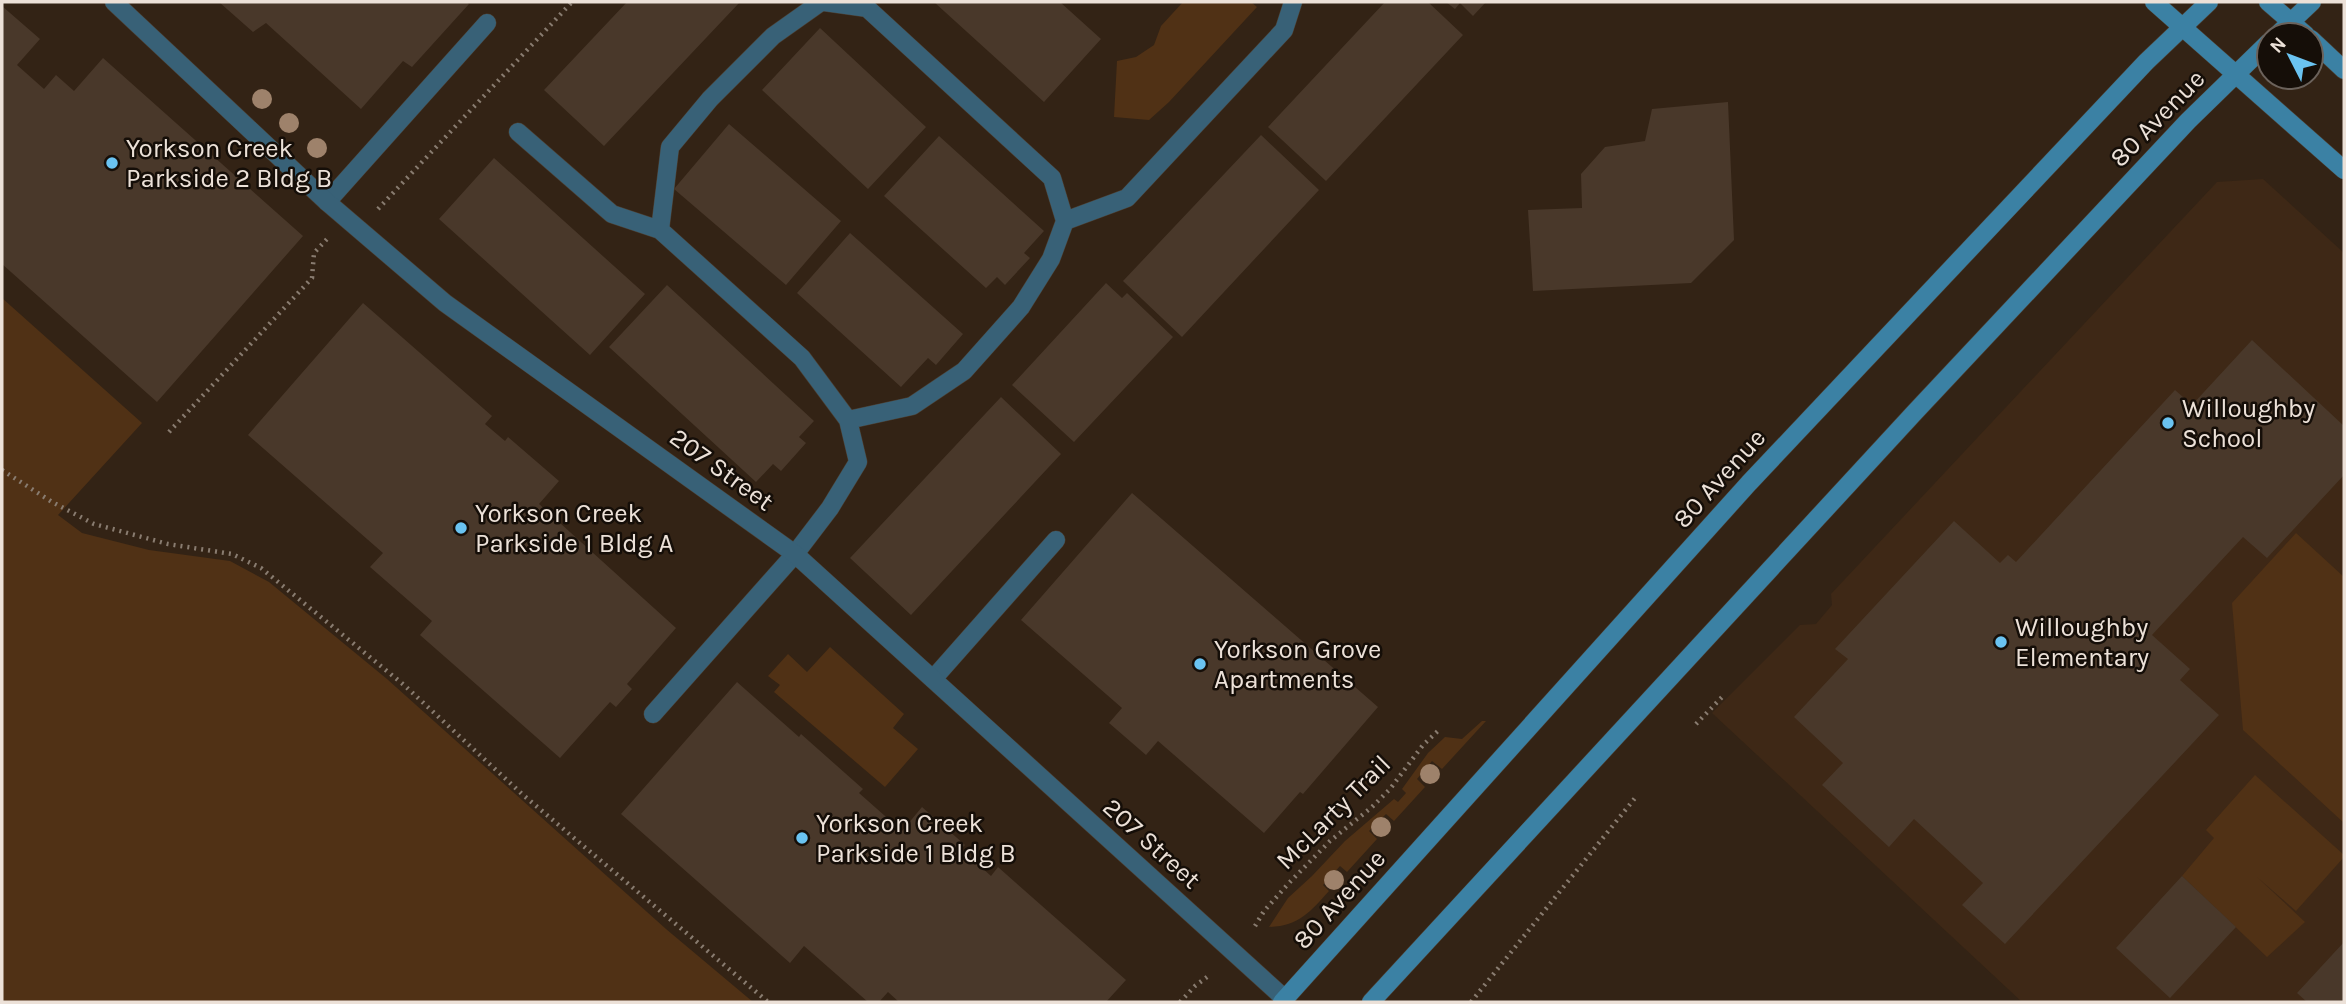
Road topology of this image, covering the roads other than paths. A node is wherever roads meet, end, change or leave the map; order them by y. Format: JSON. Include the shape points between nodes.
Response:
{"nodes":[{"id":1,"x":114,"y":2,"type":"edge"},
{"id":2,"x":823,"y":2,"type":"edge"},
{"id":3,"x":1293,"y":2,"type":"edge"},
{"id":4,"x":2154,"y":2,"type":"edge"},
{"id":5,"x":2209,"y":2,"type":"edge"},
{"id":6,"x":2269,"y":2,"type":"edge"},
{"id":7,"x":2312,"y":2,"type":"edge"},
{"id":8,"x":846,"y":3,"type":"edge"},
{"id":9,"x":2291,"y":21,"type":"joint"},
{"id":10,"x":486,"y":23,"type":"dead end"},
{"id":11,"x":2182,"y":26,"type":"junction"},
{"id":12,"x":2325,"y":52,"type":"edge"},
{"id":13,"x":2255,"y":56,"type":"edge"},
{"id":14,"x":2344,"y":70,"type":"edge"},
{"id":15,"x":2236,"y":74,"type":"junction"},
{"id":16,"x":517,"y":132,"type":"dead end"},
{"id":17,"x":2344,"y":170,"type":"edge"},
{"id":18,"x":327,"y":202,"type":"junction"},
{"id":19,"x":1065,"y":220,"type":"junction"},
{"id":20,"x":660,"y":230,"type":"junction"},
{"id":21,"x":848,"y":420,"type":"junction"},
{"id":22,"x":1056,"y":540,"type":"dead end"},
{"id":23,"x":795,"y":554,"type":"junction"},
{"id":24,"x":933,"y":679,"type":"junction"},
{"id":25,"x":653,"y":714,"type":"dead end"},
{"id":26,"x":1283,"y":1001,"type":"edge"},
{"id":27,"x":1371,"y":1002,"type":"edge"}],
"edges":[{"from":1,"to":18,"type":"street","name":"207 Street"},
{"from":2,"to":8,"type":"street"},
{"from":2,"to":20,"type":"street","via":[[773,36],[670,147]]},
{"from":3,"to":19,"type":"street","via":[[1284,30],[1127,198]]},
{"from":4,"to":11,"type":"main road"},
{"from":5,"to":11,"type":"main road","name":"80 Avenue"},
{"from":6,"to":9,"type":"main road"},
{"from":7,"to":9,"type":"main road"},
{"from":8,"to":19,"type":"street","via":[[867,8],[1052,178]]},
{"from":10,"to":18,"type":"street"},
{"from":11,"to":15,"type":"main road"},
{"from":11,"to":26,"type":"main road","name":"80 Avenue","via":[[1749,483]]},
{"from":12,"to":14,"type":"main road"},
{"from":13,"to":15,"type":"main road","name":"80 Avenue"},
{"from":15,"to":17,"type":"main road"},
{"from":15,"to":27,"type":"main road","name":"80 Avenue","via":[[1887,442]]},
{"from":16,"to":20,"type":"street","via":[[612,214]]},
{"from":18,"to":23,"type":"street","name":"207 Street","via":[[445,303]]},
{"from":19,"to":21,"type":"street","via":[[1051,259],[1021,307],[964,370],[912,406]]},
{"from":20,"to":21,"type":"street","via":[[802,358]]},
{"from":21,"to":23,"type":"street","via":[[858,462]]},
{"from":22,"to":24,"type":"street"},
{"from":23,"to":24,"type":"street","name":"207 Street"},
{"from":23,"to":25,"type":"street"},
{"from":24,"to":26,"type":"street","name":"207 Street"}]}
